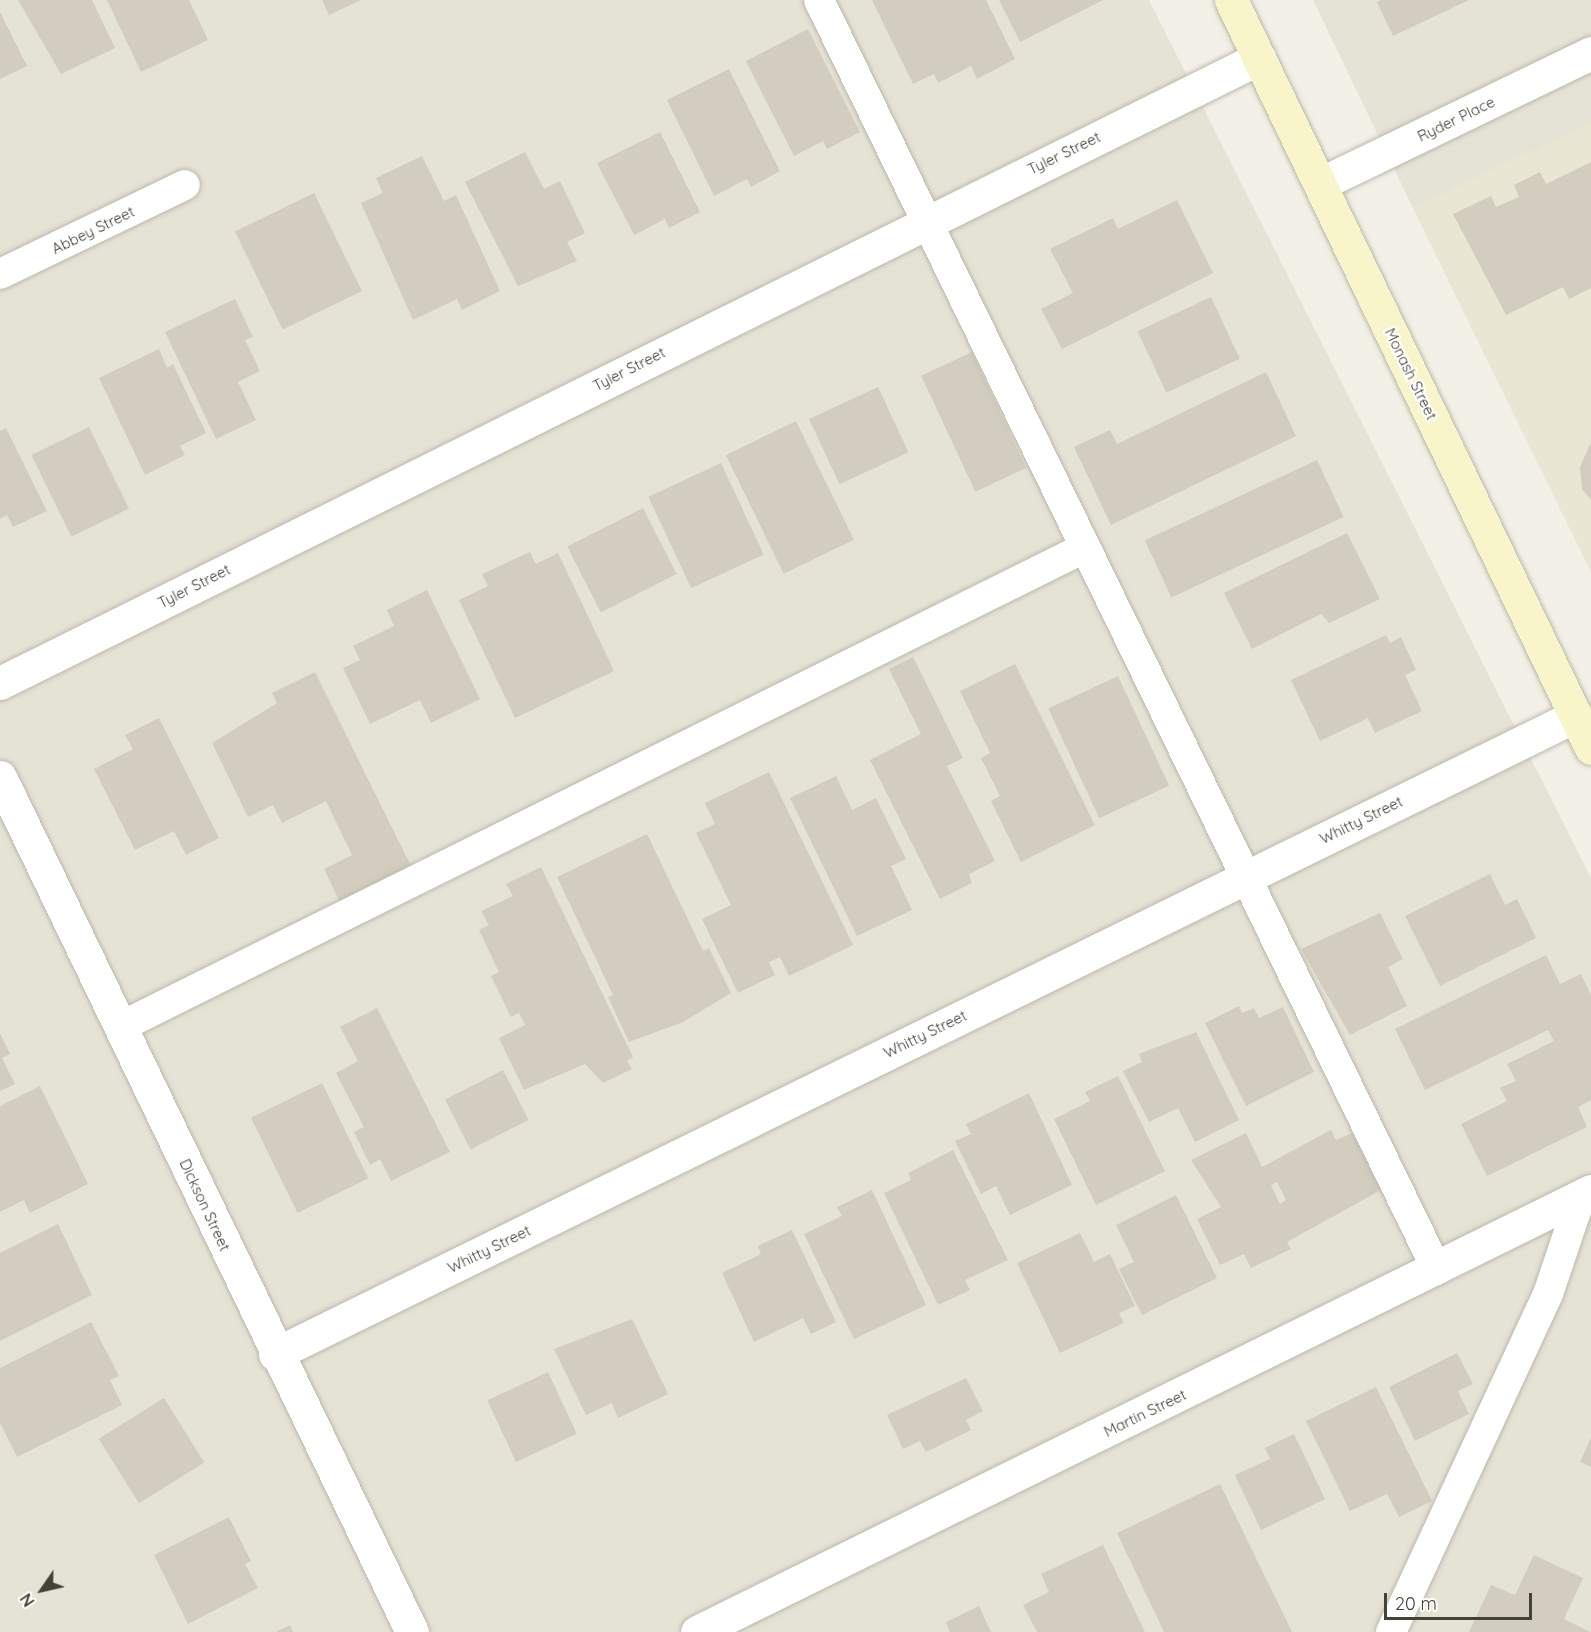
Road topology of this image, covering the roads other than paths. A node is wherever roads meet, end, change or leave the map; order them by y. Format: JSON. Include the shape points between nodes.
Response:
{"nodes":[{"id":1,"x":819,"y":0,"type":"edge"},
{"id":2,"x":1231,"y":0,"type":"edge"},
{"id":3,"x":1591,"y":53,"type":"edge"},
{"id":4,"x":1259,"y":58,"type":"junction"},
{"id":5,"x":1320,"y":184,"type":"junction"},
{"id":6,"x":185,"y":185,"type":"dead end"},
{"id":7,"x":926,"y":221,"type":"junction"},
{"id":8,"x":0,"y":274,"type":"edge"},
{"id":9,"x":1084,"y":548,"type":"junction"},
{"id":10,"x":0,"y":683,"type":"edge"},
{"id":11,"x":1575,"y":716,"type":"junction"},
{"id":12,"x":1591,"y":748,"type":"edge"},
{"id":13,"x":0,"y":777,"type":"edge"},
{"id":14,"x":1245,"y":877,"type":"junction"},
{"id":15,"x":120,"y":1028,"type":"junction"},
{"id":16,"x":1586,"y":1194,"type":"edge"},
{"id":17,"x":1437,"y":1270,"type":"junction"},
{"id":18,"x":275,"y":1354,"type":"junction"},
{"id":19,"x":412,"y":1632,"type":"edge"},
{"id":20,"x":697,"y":1632,"type":"edge"},
{"id":21,"x":1391,"y":1632,"type":"edge"}],
"edges":[{"from":1,"to":7,"type":"lane"},
{"from":2,"to":4,"type":"main road","name":"Monash Street"},
{"from":3,"to":5,"type":"street","name":"Ryder Place"},
{"from":4,"to":5,"type":"main road","name":"Monash Street"},
{"from":4,"to":7,"type":"street","name":"Tyler Street"},
{"from":5,"to":11,"type":"main road","name":"Monash Street"},
{"from":6,"to":8,"type":"lane","name":"Abbey Street"},
{"from":7,"to":9,"type":"lane"},
{"from":7,"to":10,"type":"street","name":"Tyler Street"},
{"from":9,"to":14,"type":"lane"},
{"from":9,"to":15,"type":"lane"},
{"from":11,"to":12,"type":"main road","name":"Monash Street"},
{"from":11,"to":14,"type":"street","name":"Whitty Street"},
{"from":13,"to":15,"type":"street","name":"Dickson Street"},
{"from":14,"to":17,"type":"lane"},
{"from":14,"to":18,"type":"street","name":"Whitty Street"},
{"from":15,"to":18,"type":"street","name":"Dickson Street"},
{"from":16,"to":17,"type":"street","name":"Martin Street"},
{"from":16,"to":21,"type":"lane","via":[[1548,1294]]},
{"from":17,"to":20,"type":"street","name":"Martin Street"},
{"from":18,"to":19,"type":"street","name":"Dickson Street"}]}
